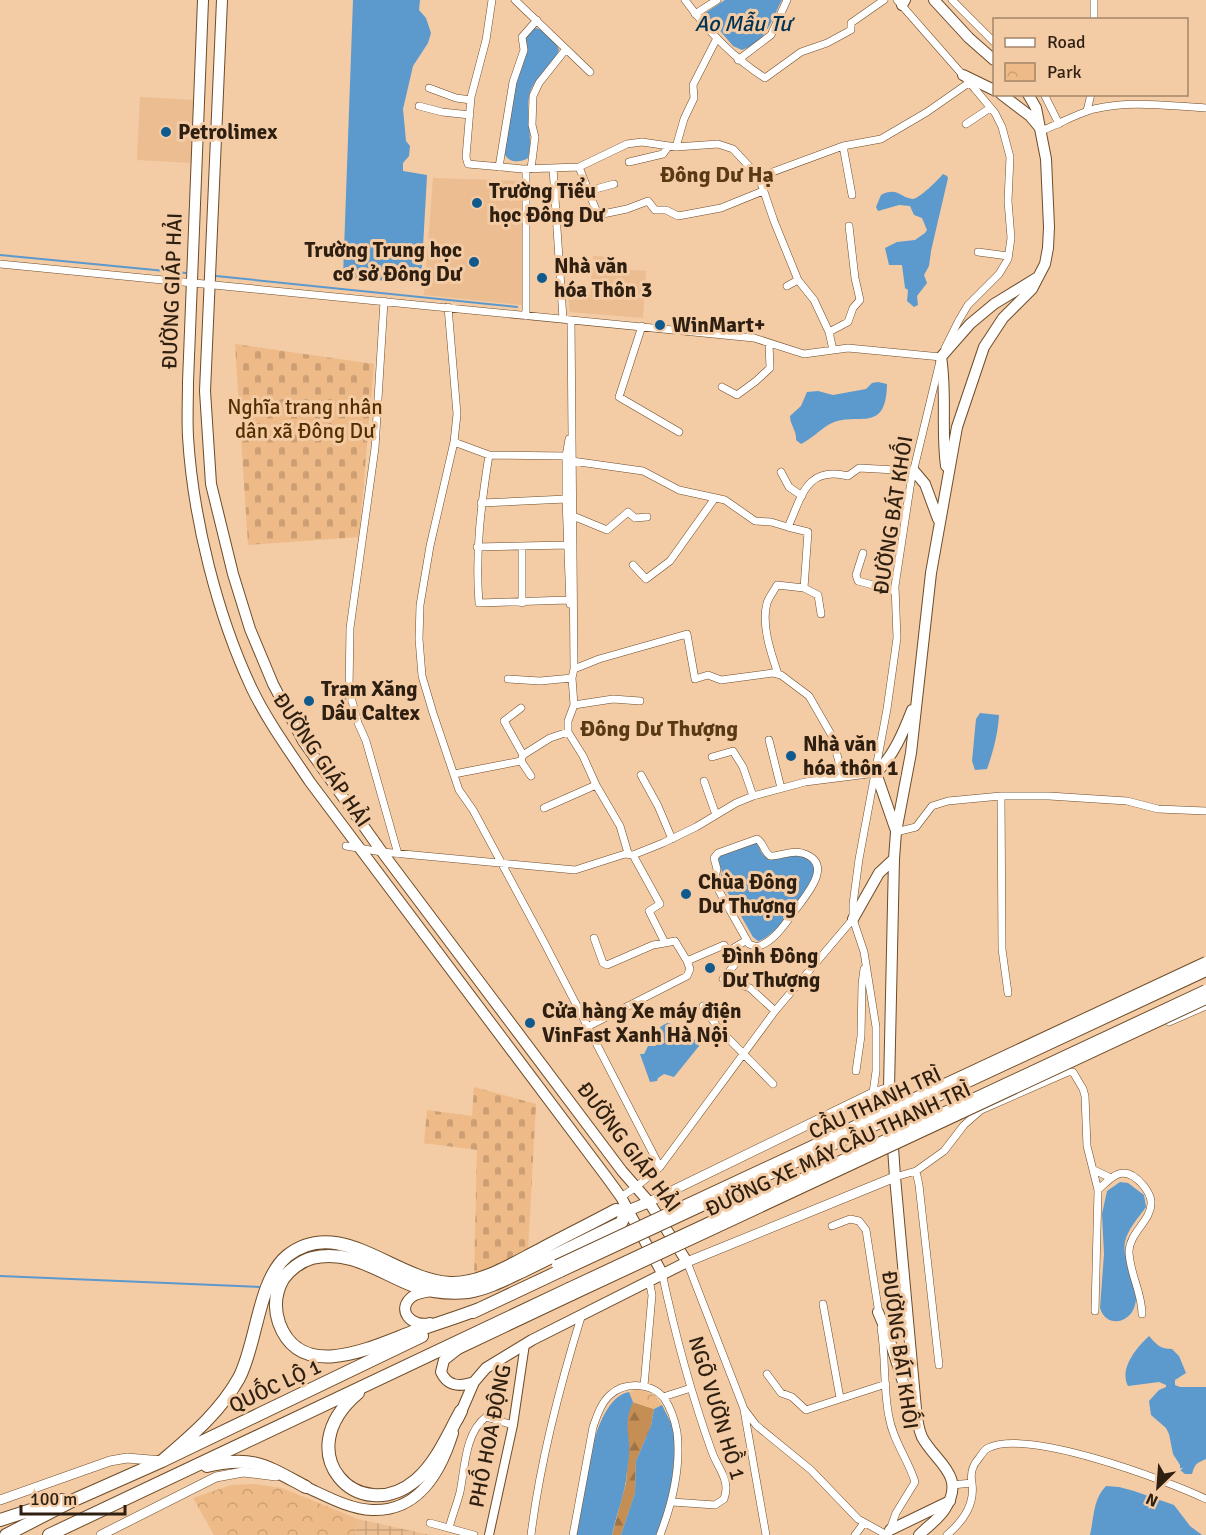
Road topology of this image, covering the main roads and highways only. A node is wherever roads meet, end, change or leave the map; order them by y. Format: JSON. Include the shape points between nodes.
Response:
{"nodes":[{"id":1,"x":203,"y":0,"type":"edge"},
{"id":2,"x":222,"y":0,"type":"edge"},
{"id":3,"x":934,"y":0,"type":"edge"},
{"id":4,"x":993,"y":59,"type":"edge"},
{"id":5,"x":966,"y":78,"type":"road end"},
{"id":6,"x":993,"y":90,"type":"edge"},
{"id":7,"x":1004,"y":96,"type":"edge"},
{"id":8,"x":1029,"y":96,"type":"edge"},
{"id":9,"x":1041,"y":131,"type":"junction"},
{"id":10,"x":1041,"y":276,"type":"junction"},
{"id":11,"x":914,"y":471,"type":"road end"},
{"id":12,"x":948,"y":477,"type":"junction"},
{"id":13,"x":939,"y":522,"type":"junction"},
{"id":14,"x":917,"y":699,"type":"junction"},
{"id":15,"x":896,"y":832,"type":"junction"},
{"id":16,"x":894,"y":859,"type":"junction"},
{"id":17,"x":854,"y":919,"type":"road end"},
{"id":18,"x":1206,"y":962,"type":"edge"},
{"id":19,"x":1206,"y":970,"type":"edge"},
{"id":20,"x":1206,"y":991,"type":"edge"},
{"id":21,"x":1206,"y":999,"type":"edge"},
{"id":22,"x":889,"y":1088,"type":"junction"},
{"id":23,"x":895,"y":1177,"type":"junction"},
{"id":24,"x":649,"y":1202,"type":"junction"},
{"id":25,"x":627,"y":1210,"type":"junction"},
{"id":26,"x":687,"y":1262,"type":"junction"},
{"id":27,"x":558,"y":1268,"type":"junction"},
{"id":28,"x":662,"y":1273,"type":"junction"},
{"id":29,"x":431,"y":1291,"type":"junction"},
{"id":30,"x":571,"y":1292,"type":"junction"},
{"id":31,"x":479,"y":1309,"type":"junction"},
{"id":32,"x":878,"y":1312,"type":"road end"},
{"id":33,"x":458,"y":1349,"type":"junction"},
{"id":34,"x":420,"y":1359,"type":"junction"},
{"id":35,"x":372,"y":1382,"type":"junction"},
{"id":36,"x":474,"y":1383,"type":"junction"},
{"id":37,"x":916,"y":1409,"type":"junction"},
{"id":38,"x":461,"y":1411,"type":"junction"},
{"id":39,"x":162,"y":1461,"type":"junction"},
{"id":40,"x":182,"y":1472,"type":"junction"},
{"id":41,"x":306,"y":1487,"type":"junction"},
{"id":42,"x":98,"y":1489,"type":"junction"},
{"id":43,"x":0,"y":1500,"type":"edge"},
{"id":44,"x":950,"y":1501,"type":"junction"},
{"id":45,"x":0,"y":1520,"type":"edge"},
{"id":46,"x":54,"y":1533,"type":"edge"},
{"id":47,"x":888,"y":1533,"type":"edge"},
{"id":48,"x":6,"y":1535,"type":"edge"},
{"id":49,"x":101,"y":1535,"type":"edge"},
{"id":50,"x":919,"y":1535,"type":"edge"}],
"edges":[{"from":1,"to":25,"type":"main road","name":"ĐƯỜNG GIÁP HẢI","via":[[188,436],[203,541],[223,613],[266,714],[352,846],[621,1197]]},
{"from":2,"to":24,"type":"main road","name":"ĐƯỜNG GIÁP HẢI","via":[[205,391],[211,484],[250,629],[303,741],[382,852]]},
{"from":3,"to":4,"type":"main road"},
{"from":5,"to":6,"type":"main road"},
{"from":7,"to":9,"type":"main road","via":[[1030,116]]},
{"from":8,"to":9,"type":"main road"},
{"from":9,"to":10,"type":"main road","via":[[1049,227]]},
{"from":10,"to":12,"type":"main road","via":[[1003,318],[984,347],[961,411]]},
{"from":10,"to":12,"type":"main road","via":[[994,304],[941,357],[943,445]]},
{"from":11,"to":13,"type":"main road","via":[[925,484]]},
{"from":12,"to":13,"type":"main road"},
{"from":13,"to":14,"type":"main road"},
{"from":14,"to":15,"type":"main road"},
{"from":14,"to":15,"type":"main road","via":[[896,746],[876,773]]},
{"from":15,"to":16,"type":"main road"},
{"from":16,"to":17,"type":"main road","via":[[879,873]]},
{"from":16,"to":22,"type":"main road"},
{"from":18,"to":27,"type":"main road","name":"ĐƯỜNG XE MÁY CẦU THANH TRÌ","bridge":true},
{"from":19,"to":27,"type":"highway","name":"CẦU THANH TRÌ","bridge":true},
{"from":20,"to":30,"type":"highway","name":"CẦU THANH TRÌ","bridge":true},
{"from":21,"to":30,"type":"main road","name":"ĐƯỜNG XE MÁY CẦU THANH TRÌ","bridge":true},
{"from":22,"to":23,"type":"main road"},
{"from":22,"to":24,"type":"main road"},
{"from":23,"to":26,"type":"main road"},
{"from":23,"to":37,"type":"main road"},
{"from":24,"to":25,"type":"main road"},
{"from":24,"to":26,"type":"main road","name":"ĐƯỜNG GIÁP HẢI"},
{"from":25,"to":28,"type":"main road","name":"ĐƯỜNG GIÁP HẢI"},
{"from":25,"to":29,"type":"highway","via":[[621,1223],[493,1285],[468,1292]]},
{"from":25,"to":39,"type":"highway","via":[[616,1210],[491,1274],[451,1283],[434,1281],[354,1247],[325,1241],[302,1247],[286,1257],[273,1273],[250,1353],[238,1378],[206,1424]]},
{"from":26,"to":28,"type":"main road"},
{"from":27,"to":31,"type":"highway","name":"QUỐC LỘ 1","via":[[530,1286]]},
{"from":28,"to":36,"type":"main road","via":[[525,1344],[486,1368]]},
{"from":29,"to":31,"type":"main road","via":[[408,1300],[406,1312],[414,1322],[423,1325]]},
{"from":29,"to":31,"type":"highway","via":[[358,1260],[322,1256],[308,1259],[288,1272],[276,1306],[285,1336],[298,1349],[317,1356],[358,1353]]},
{"from":30,"to":33,"type":"main road","name":"ĐƯỜNG XE MÁY CẦU THANH TRÌ"},
{"from":30,"to":34,"type":"highway","name":"QUỐC LỘ 1"},
{"from":31,"to":39,"type":"highway","name":"QUỐC LỘ 1"},
{"from":32,"to":37,"type":"main road","via":[[908,1398]]},
{"from":33,"to":34,"type":"main road","name":"ĐƯỜNG XE MÁY CẦU THANH TRÌ"},
{"from":33,"to":36,"type":"main road","via":[[444,1360],[441,1372],[457,1386]]},
{"from":34,"to":35,"type":"highway","name":"QUỐC LỘ 1"},
{"from":35,"to":38,"type":"highway","via":[[339,1413],[327,1441],[335,1471],[358,1491],[388,1494],[415,1480],[439,1451]]},
{"from":35,"to":40,"type":"highway","name":"QUỐC LỘ 1"},
{"from":36,"to":38,"type":"main road"},
{"from":37,"to":44,"type":"main road","via":[[921,1434],[951,1477]]},
{"from":38,"to":41,"type":"main road","via":[[438,1469],[418,1495],[404,1504],[371,1510]]},
{"from":39,"to":42,"type":"highway","name":"QUỐC LỘ 1"},
{"from":39,"to":43,"type":"main road","via":[[110,1461]]},
{"from":40,"to":41,"type":"highway","via":[[241,1460],[257,1462]]},
{"from":40,"to":46,"type":"highway","name":"QUỐC LỘ 1"},
{"from":41,"to":49,"type":"main road","via":[[271,1474],[243,1472],[216,1477]]},
{"from":42,"to":45,"type":"highway"},
{"from":42,"to":48,"type":"highway","name":"QUỐC LỘ 1"},
{"from":44,"to":47,"type":"main road"},
{"from":44,"to":50,"type":"main road"}]}
